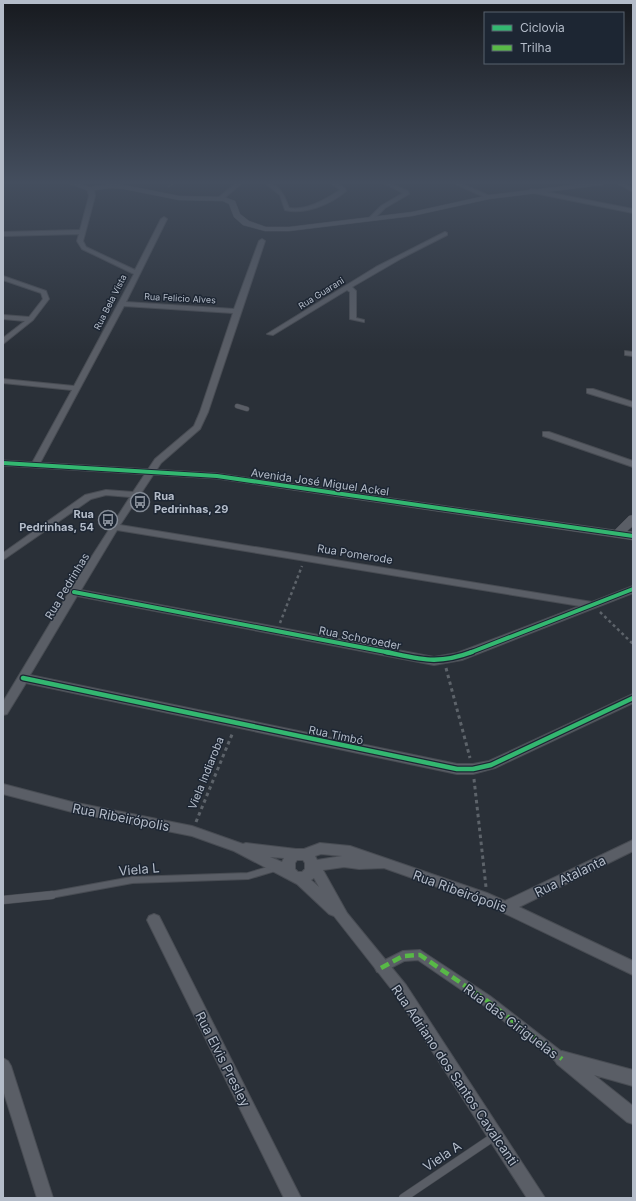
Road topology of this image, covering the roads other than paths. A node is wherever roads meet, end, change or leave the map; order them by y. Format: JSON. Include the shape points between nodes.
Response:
{"nodes":[{"id":1,"x":80,"y":239,"type":"edge"},
{"id":2,"x":153,"y":239,"type":"edge"},
{"id":3,"x":434,"y":239,"type":"edge"},
{"id":4,"x":262,"y":241,"type":"dead end"},
{"id":5,"x":142,"y":261,"type":"junction"},
{"id":6,"x":120,"y":264,"type":"junction"},
{"id":7,"x":136,"y":273,"type":"junction"},
{"id":8,"x":3,"y":278,"type":"edge"},
{"id":9,"x":348,"y":287,"type":"junction"},
{"id":10,"x":122,"y":304,"type":"junction"},
{"id":11,"x":237,"y":310,"type":"junction"},
{"id":12,"x":3,"y":317,"type":"edge"},
{"id":13,"x":31,"y":320,"type":"junction"},
{"id":14,"x":362,"y":321,"type":"dead end"},
{"id":15,"x":271,"y":334,"type":"dead end"},
{"id":16,"x":3,"y":342,"type":"edge"},
{"id":17,"x":3,"y":381,"type":"edge"},
{"id":18,"x":75,"y":388,"type":"junction"},
{"id":19,"x":590,"y":391,"type":"dead end"},
{"id":20,"x":633,"y":405,"type":"edge"},
{"id":21,"x":237,"y":406,"type":"dead end"},
{"id":22,"x":247,"y":409,"type":"dead end"},
{"id":23,"x":546,"y":434,"type":"dead end"},
{"id":24,"x":3,"y":463,"type":"edge"},
{"id":25,"x":633,"y":464,"type":"edge"},
{"id":26,"x":35,"y":465,"type":"junction"},
{"id":27,"x":151,"y":472,"type":"junction"},
{"id":28,"x":136,"y":495,"type":"junction"},
{"id":29,"x":633,"y":519,"type":"edge"},
{"id":30,"x":114,"y":527,"type":"junction"},
{"id":31,"x":618,"y":534,"type":"junction"},
{"id":32,"x":633,"y":536,"type":"edge"},
{"id":33,"x":3,"y":557,"type":"edge"},
{"id":34,"x":633,"y":589,"type":"edge"},
{"id":35,"x":74,"y":592,"type":"junction"},
{"id":36,"x":593,"y":605,"type":"junction"},
{"id":37,"x":23,"y":678,"type":"junction"},
{"id":38,"x":633,"y":698,"type":"edge"},
{"id":39,"x":3,"y":711,"type":"edge"},
{"id":40,"x":3,"y":789,"type":"edge"},
{"id":41,"x":633,"y":845,"type":"edge"},
{"id":42,"x":238,"y":847,"type":"junction"},
{"id":43,"x":301,"y":855,"type":"junction"},
{"id":44,"x":384,"y":862,"type":"junction"},
{"id":45,"x":314,"y":866,"type":"junction"},
{"id":46,"x":289,"y":872,"type":"junction"},
{"id":47,"x":3,"y":900,"type":"edge"},
{"id":48,"x":506,"y":907,"type":"junction"},
{"id":49,"x":342,"y":917,"type":"junction"},
{"id":50,"x":154,"y":920,"type":"dead end"},
{"id":51,"x":381,"y":968,"type":"junction"},
{"id":52,"x":633,"y":968,"type":"edge"},
{"id":53,"x":562,"y":1059,"type":"junction"},
{"id":54,"x":3,"y":1066,"type":"edge"},
{"id":55,"x":633,"y":1078,"type":"edge"},
{"id":56,"x":633,"y":1116,"type":"edge"},
{"id":57,"x":496,"y":1135,"type":"junction"},
{"id":58,"x":45,"y":1198,"type":"edge"},
{"id":59,"x":293,"y":1198,"type":"edge"},
{"id":60,"x":404,"y":1198,"type":"edge"},
{"id":61,"x":537,"y":1198,"type":"edge"}],
"edges":[{"from":1,"to":6,"type":"street","name":"Rua Bela Vista","via":[[84,248]]},
{"from":2,"to":5,"type":"street"},
{"from":3,"to":9,"type":"street","name":"Rua Guarani","via":[[410,250]]},
{"from":4,"to":11,"type":"street","name":"Rua Pedrinhas"},
{"from":5,"to":6,"type":"street","via":[[134,265]]},
{"from":5,"to":7,"type":"street"},
{"from":6,"to":7,"type":"street","name":"Rua Bela Vista"},
{"from":7,"to":10,"type":"street","name":"Rua Bela Vista"},
{"from":8,"to":13,"type":"street","via":[[44,292],[46,299]]},
{"from":9,"to":14,"type":"street","via":[[353,291],[353,319]]},
{"from":9,"to":15,"type":"street","name":"Rua Guarani"},
{"from":10,"to":11,"type":"street","name":"Rua Felicio Alves"},
{"from":10,"to":18,"type":"street","name":"Rua Bela Vista"},
{"from":11,"to":27,"type":"street","name":"Rua Pedrinhas","via":[[197,427],[162,457]]},
{"from":12,"to":13,"type":"street"},
{"from":13,"to":16,"type":"street"},
{"from":17,"to":18,"type":"street"},
{"from":18,"to":26,"type":"street","name":"Rua Bela Vista"},
{"from":19,"to":20,"type":"street"},
{"from":21,"to":22,"type":"lane"},
{"from":23,"to":25,"type":"street"},
{"from":24,"to":26,"type":"street","name":"Avenida José Miguel Ackel"},
{"from":26,"to":27,"type":"street","name":"Avenida José Miguel Ackel"},
{"from":27,"to":28,"type":"street","name":"Rua Pedrinhas"},
{"from":27,"to":31,"type":"street","name":"Avenida José Miguel Ackel","via":[[217,476]]},
{"from":28,"to":30,"type":"street","name":"Rua Pedrinhas"},
{"from":28,"to":33,"type":"street","via":[[106,492],[88,497]]},
{"from":29,"to":31,"type":"street"},
{"from":30,"to":35,"type":"street","name":"Rua Pedrinhas"},
{"from":30,"to":36,"type":"street","name":"Rua Pomerode"},
{"from":31,"to":32,"type":"street","name":"Avenida José Miguel Ackel"},
{"from":34,"to":36,"type":"street","name":"Rua Schoroeder"},
{"from":35,"to":36,"type":"street","name":"Rua Schoroeder","via":[[434,661],[458,657]]},
{"from":35,"to":37,"type":"street","name":"Rua Pedrinhas"},
{"from":37,"to":38,"type":"street","name":"Rua Timbó","via":[[457,769],[491,765]]},
{"from":37,"to":39,"type":"street","name":"Rua Pedrinhas"},
{"from":40,"to":42,"type":"street","name":"Rua Ribeirópolis","via":[[72,808],[192,831]]},
{"from":41,"to":48,"type":"street","name":"Rua Atalanta"},
{"from":42,"to":43,"type":"street","name":"Rua Ribeirópolis"},
{"from":42,"to":46,"type":"street","name":"Rua Ribeirópolis"},
{"from":43,"to":44,"type":"street","name":"Rua Ribeirópolis","via":[[320,848],[350,851]]},
{"from":43,"to":45,"type":"street","via":[[311,859]]},
{"from":43,"to":46,"type":"street","via":[[288,861]]},
{"from":44,"to":45,"type":"street","via":[[344,861]]},
{"from":44,"to":48,"type":"street","name":"Rua Ribeirópolis"},
{"from":45,"to":46,"type":"street","via":[[308,876]]},
{"from":45,"to":49,"type":"street","name":"Rua Adriano dos Santos Cavalcanti"},
{"from":46,"to":47,"type":"lane","name":"Viela L","via":[[132,880],[24,900]]},
{"from":46,"to":49,"type":"street","name":"Rua Adriano dos Santos Cavalcanti"},
{"from":48,"to":52,"type":"street","name":"Rua Ribeirópolis"},
{"from":49,"to":51,"type":"street","name":"Rua Adriano dos Santos Cavalcanti"},
{"from":50,"to":59,"type":"street","name":"Rua Elvis Presley"},
{"from":51,"to":53,"type":"street","name":"Rua das Ciriguelas","via":[[403,956],[420,955],[486,1000]]},
{"from":51,"to":57,"type":"street","name":"Rua Adriano dos Santos Cavalcanti","via":[[401,990]]},
{"from":53,"to":55,"type":"street"},
{"from":53,"to":56,"type":"street","name":"Rua das Ciriguelas"},
{"from":54,"to":58,"type":"street"},
{"from":57,"to":60,"type":"lane","name":"Viela A"},
{"from":57,"to":61,"type":"street","name":"Rua Adriano dos Santos Cavalcanti"}]}
